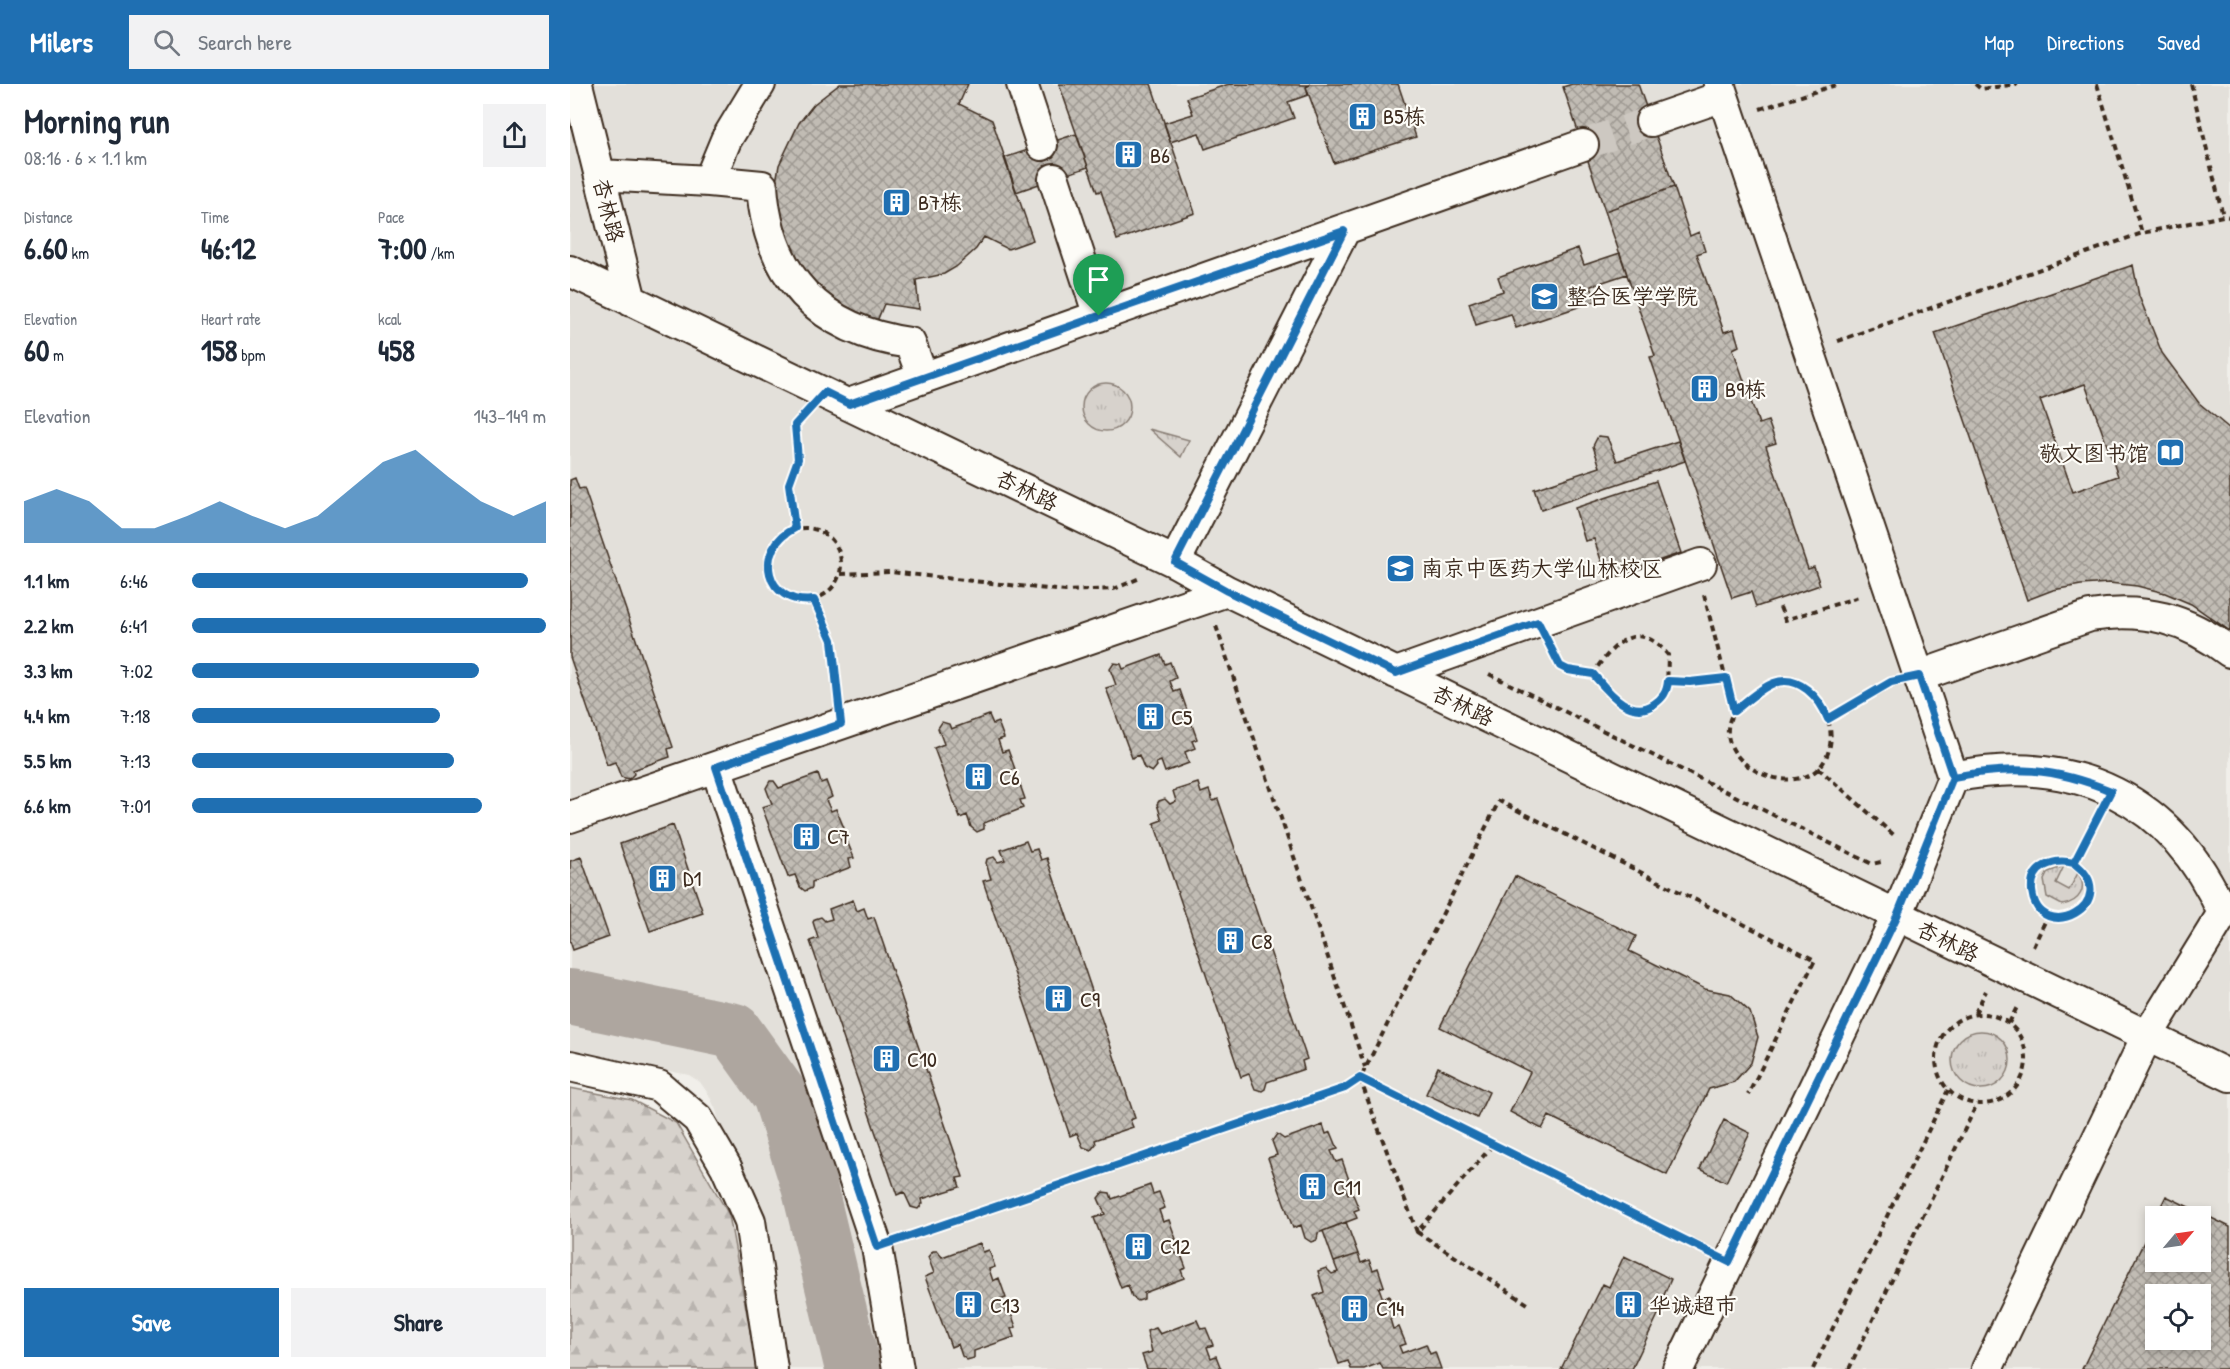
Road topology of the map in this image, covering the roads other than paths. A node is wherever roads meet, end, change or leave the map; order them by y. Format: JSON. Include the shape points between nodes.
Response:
{"nodes":[{"id":1,"x":577,"y":84,"type":"edge"},
{"id":2,"x":760,"y":84,"type":"edge"},
{"id":3,"x":1022,"y":84,"type":"edge"},
{"id":4,"x":1724,"y":99,"type":"edge"},
{"id":5,"x":1651,"y":121,"type":"tunnel mouth"},
{"id":6,"x":1042,"y":145,"type":"dead end"},
{"id":7,"x":1582,"y":146,"type":"tunnel mouth"},
{"id":8,"x":600,"y":175,"type":"junction"},
{"id":9,"x":1053,"y":179,"type":"dead end"},
{"id":10,"x":709,"y":181,"type":"junction"},
{"id":11,"x":1344,"y":231,"type":"junction"},
{"id":12,"x":570,"y":271,"type":"edge"},
{"id":13,"x":631,"y":301,"type":"junction"},
{"id":14,"x":1099,"y":316,"type":"junction"},
{"id":15,"x":923,"y":378,"type":"junction"},
{"id":16,"x":837,"y":398,"type":"junction"},
{"id":17,"x":1175,"y":562,"type":"junction"},
{"id":18,"x":1698,"y":565,"type":"road end"},
{"id":19,"x":1217,"y":595,"type":"junction"},
{"id":20,"x":2230,"y":652,"type":"edge"},
{"id":21,"x":1396,"y":673,"type":"junction"},
{"id":22,"x":1919,"y":676,"type":"junction"},
{"id":23,"x":716,"y":767,"type":"junction"},
{"id":24,"x":1953,"y":777,"type":"junction"},
{"id":25,"x":570,"y":817,"type":"edge"},
{"id":26,"x":2227,"y":912,"type":"edge"},
{"id":27,"x":1897,"y":916,"type":"junction"},
{"id":28,"x":2146,"y":1038,"type":"junction"},
{"id":29,"x":570,"y":1066,"type":"edge"},
{"id":30,"x":2230,"y":1076,"type":"edge"},
{"id":31,"x":772,"y":1369,"type":"edge"},
{"id":32,"x":898,"y":1369,"type":"edge"},
{"id":33,"x":1678,"y":1369,"type":"edge"},
{"id":34,"x":1987,"y":1369,"type":"edge"}],
"edges":[{"from":1,"to":8,"type":"lane","name":"杏林路"},
{"from":2,"to":10,"type":"lane","via":[[726,140]]},
{"from":3,"to":6,"type":"lane"},
{"from":4,"to":5,"type":"lane"},
{"from":4,"to":22,"type":"lane"},
{"from":7,"to":11,"type":"lane"},
{"from":8,"to":10,"type":"lane"},
{"from":8,"to":13,"type":"lane","name":"杏林路"},
{"from":9,"to":14,"type":"lane"},
{"from":10,"to":15,"type":"lane","via":[[762,186],[766,220],[776,253],[802,292],[855,329],[886,340],[910,343]]},
{"from":11,"to":14,"type":"lane"},
{"from":11,"to":17,"type":"lane"},
{"from":12,"to":13,"type":"lane","name":"杏林路"},
{"from":13,"to":16,"type":"lane","name":"杏林路"},
{"from":14,"to":15,"type":"lane"},
{"from":15,"to":16,"type":"lane"},
{"from":16,"to":17,"type":"lane","name":"杏林路"},
{"from":17,"to":19,"type":"lane","name":"杏林路"},
{"from":18,"to":21,"type":"lane"},
{"from":19,"to":21,"type":"lane","name":"杏林路"},
{"from":19,"to":23,"type":"lane"},
{"from":20,"to":22,"type":"lane","via":[[2211,638],[2166,617],[2115,612],[2090,616]]},
{"from":21,"to":27,"type":"lane","name":"杏林路"},
{"from":22,"to":24,"type":"lane"},
{"from":23,"to":25,"type":"lane"},
{"from":23,"to":32,"type":"lane","via":[[877,1247]]},
{"from":24,"to":26,"type":"lane","via":[[2017,768],[2050,771],[2111,791],[2159,822],[2179,842]]},
{"from":24,"to":27,"type":"lane"},
{"from":26,"to":28,"type":"lane"},
{"from":27,"to":28,"type":"lane","name":"杏林路"},
{"from":27,"to":33,"type":"lane"},
{"from":28,"to":30,"type":"lane","name":"杏林路"},
{"from":28,"to":34,"type":"lane"},
{"from":29,"to":31,"type":"lane","via":[[659,1086],[698,1119],[726,1167],[750,1221]]}]}
